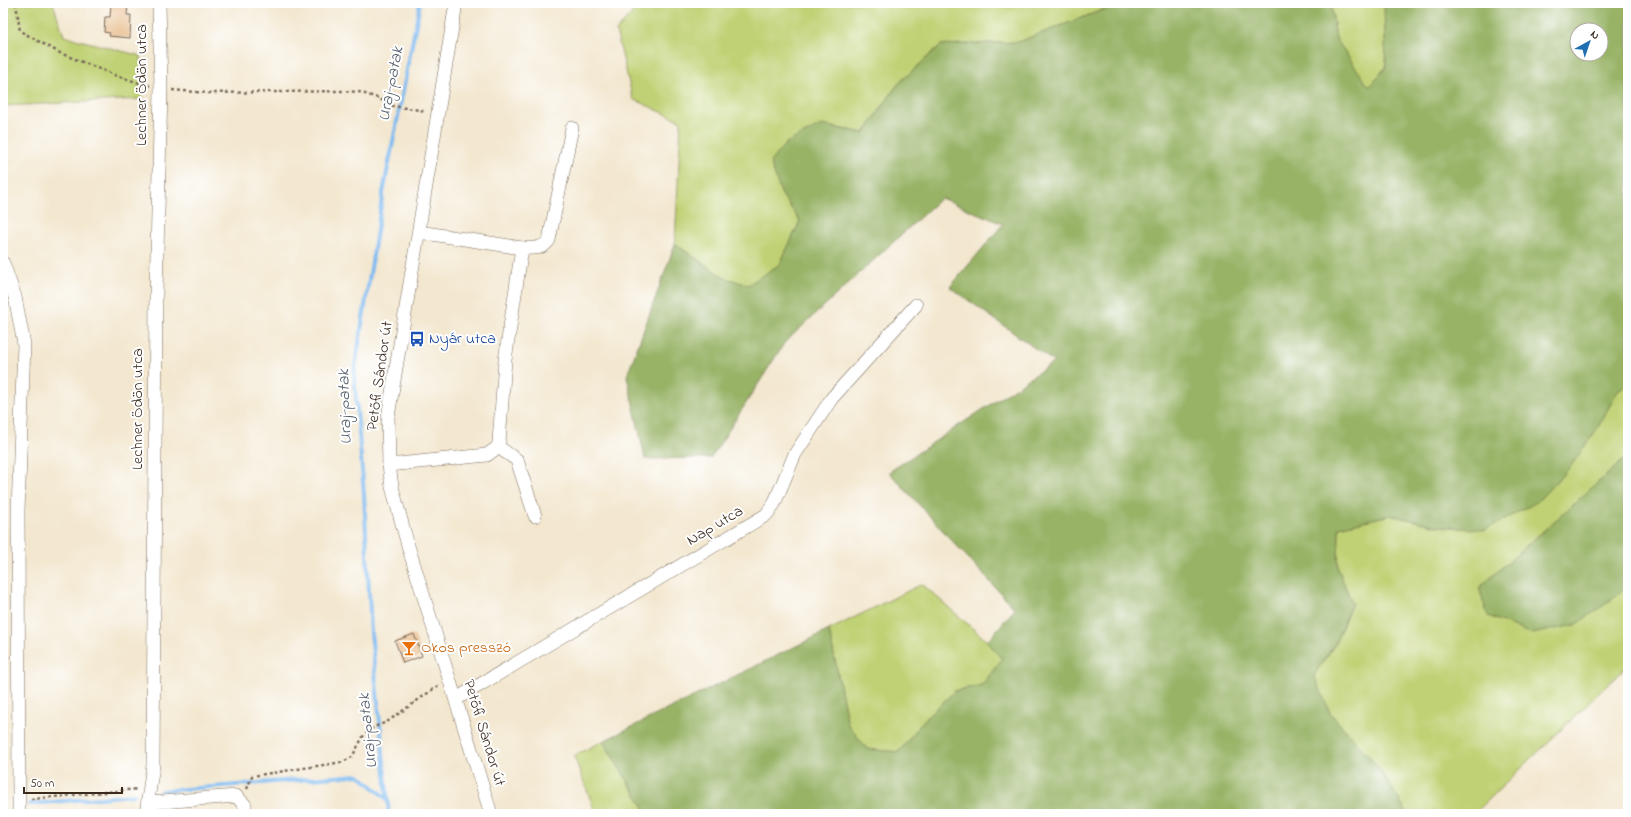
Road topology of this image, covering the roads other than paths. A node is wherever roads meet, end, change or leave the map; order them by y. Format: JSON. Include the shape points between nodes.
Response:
{"nodes":[{"id":1,"x":159,"y":3,"type":"edge"},
{"id":2,"x":456,"y":3,"type":"edge"},
{"id":3,"x":572,"y":128,"type":"dead end"},
{"id":4,"x":419,"y":232,"type":"junction"},
{"id":5,"x":522,"y":248,"type":"junction"},
{"id":6,"x":3,"y":263,"type":"edge"},
{"id":7,"x":916,"y":304,"type":"dead end"},
{"id":8,"x":498,"y":446,"type":"junction"},
{"id":9,"x":389,"y":465,"type":"junction"},
{"id":10,"x":535,"y":516,"type":"dead end"},
{"id":11,"x":456,"y":699,"type":"junction"},
{"id":12,"x":148,"y":808,"type":"edge"},
{"id":13,"x":18,"y":814,"type":"edge"},
{"id":14,"x":245,"y":814,"type":"edge"},
{"id":15,"x":491,"y":814,"type":"edge"}],
"edges":[{"from":1,"to":12,"type":"street","name":"Lechner Ödön utca","via":[[161,89],[156,302],[153,765]]},
{"from":2,"to":4,"type":"street","name":"Petőfi Sándor út"},
{"from":3,"to":5,"type":"street","via":[[549,240],[539,248]]},
{"from":4,"to":5,"type":"street"},
{"from":4,"to":9,"type":"street","name":"Petőfi Sándor út","via":[[388,417]]},
{"from":5,"to":8,"type":"street","via":[[505,360]]},
{"from":6,"to":13,"type":"street","via":[[15,297],[24,344],[18,511]]},
{"from":7,"to":11,"type":"street","name":"Nap utca","via":[[832,398],[795,454],[774,504],[766,515]]},
{"from":8,"to":9,"type":"street","via":[[487,454]]},
{"from":8,"to":10,"type":"street","via":[[517,460]]},
{"from":9,"to":11,"type":"street","name":"Petőfi Sándor út","via":[[405,535]]},
{"from":11,"to":15,"type":"street","name":"Petőfi Sándor út"},
{"from":12,"to":14,"type":"street","via":[[236,796],[245,805]]}]}
